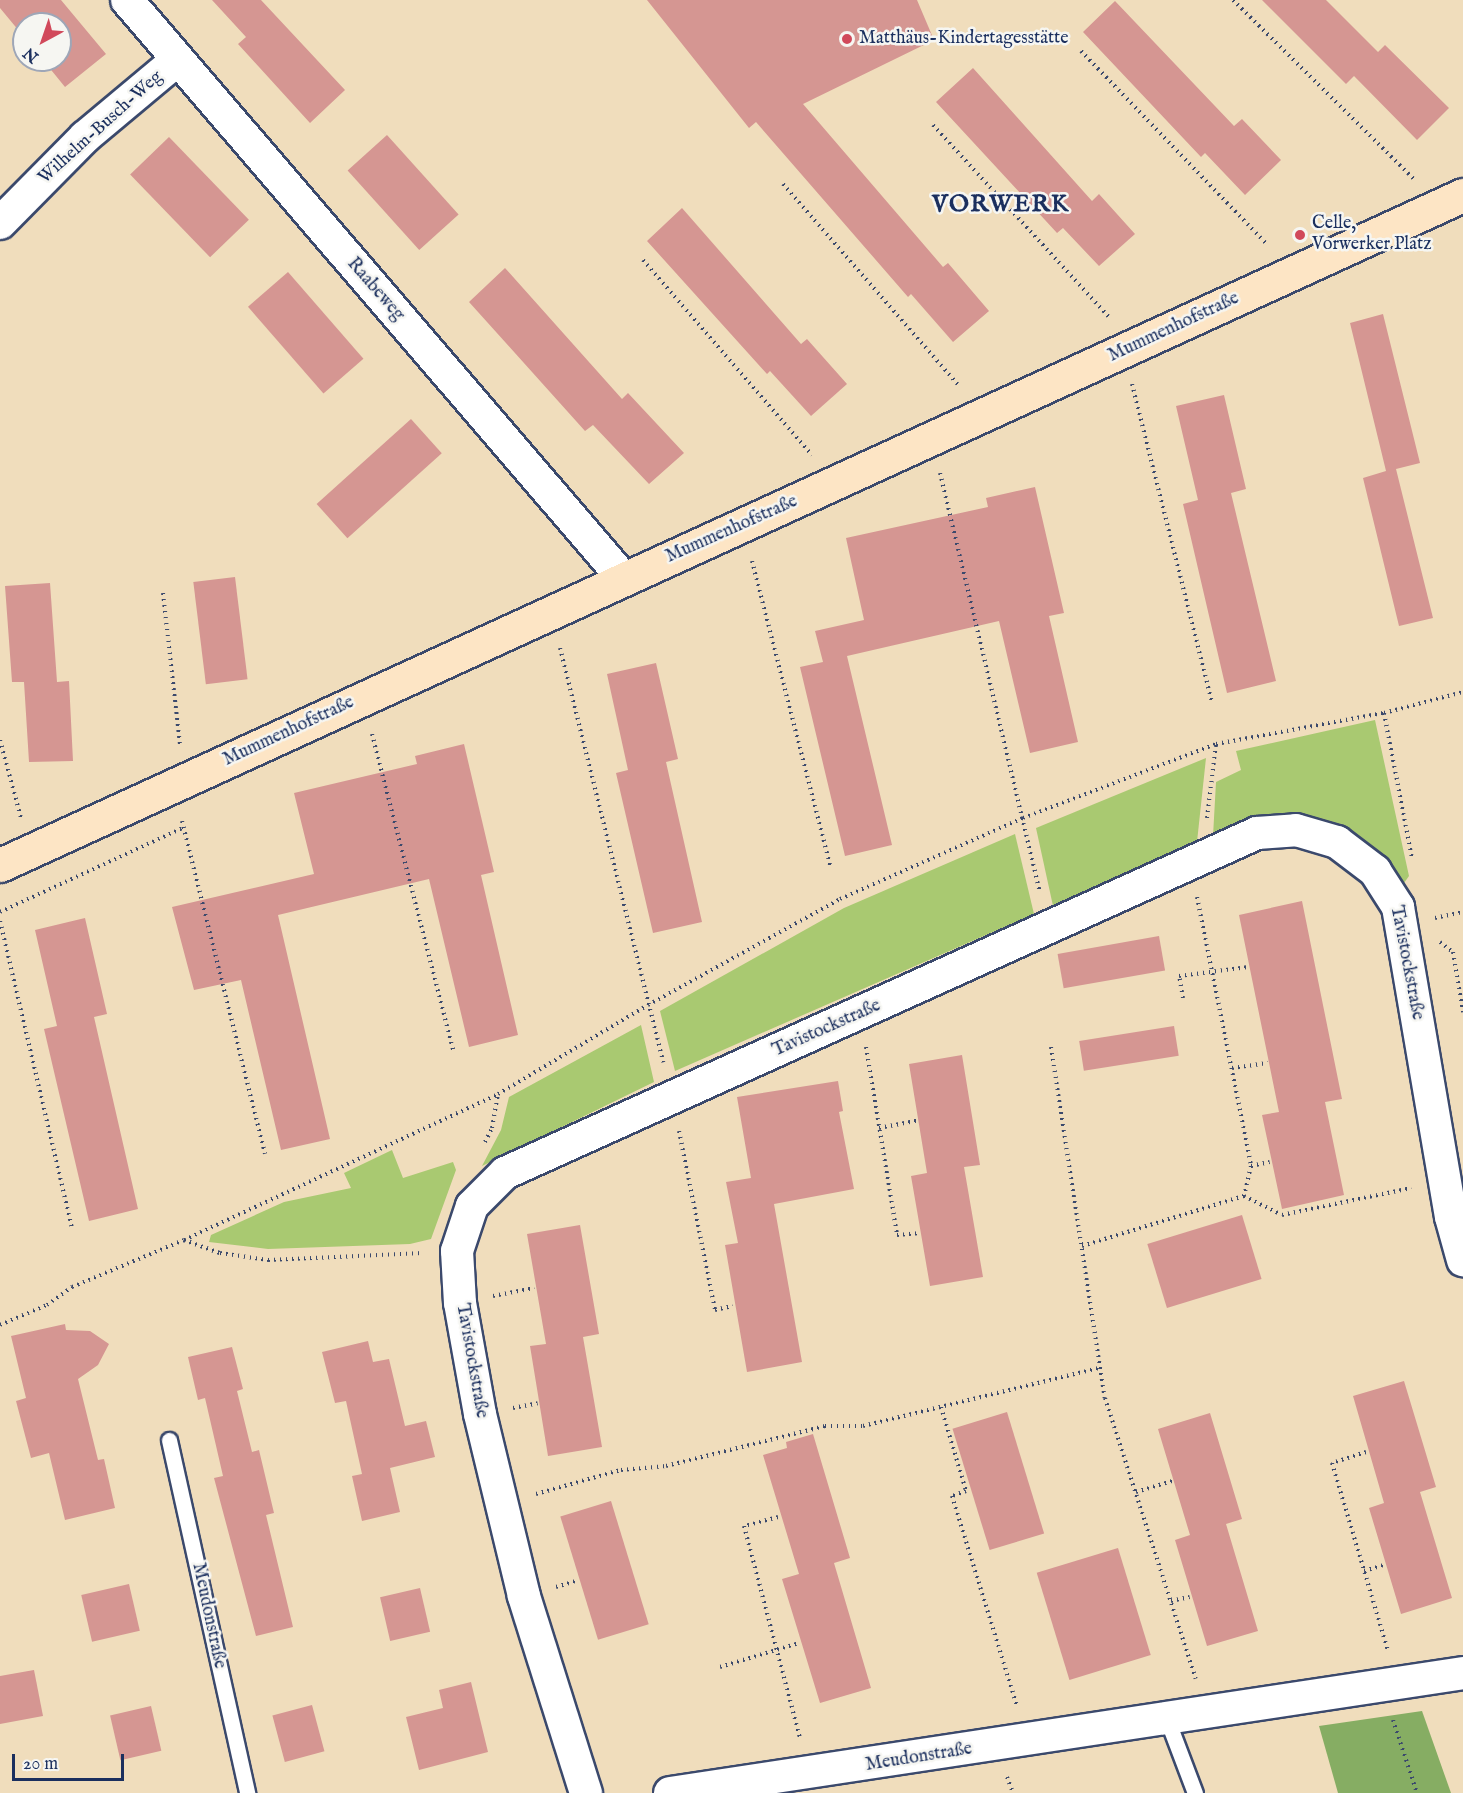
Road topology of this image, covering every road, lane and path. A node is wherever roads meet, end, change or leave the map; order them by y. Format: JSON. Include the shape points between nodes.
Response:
{"nodes":[{"id":1,"x":127,"y":0,"type":"edge"},
{"id":2,"x":1233,"y":0,"type":"edge"},
{"id":3,"x":1081,"y":51,"type":"dead end"},
{"id":4,"x":177,"y":60,"type":"junction"},
{"id":5,"x":933,"y":125,"type":"dead end"},
{"id":6,"x":783,"y":184,"type":"dead end"},
{"id":7,"x":1451,"y":200,"type":"edge"},
{"id":8,"x":0,"y":223,"type":"edge"},
{"id":9,"x":643,"y":260,"type":"dead end"},
{"id":10,"x":1295,"y":272,"type":"junction"},
{"id":11,"x":1130,"y":348,"type":"junction"},
{"id":12,"x":985,"y":415,"type":"junction"},
{"id":13,"x":932,"y":440,"type":"junction"},
{"id":14,"x":837,"y":483,"type":"junction"},
{"id":15,"x":743,"y":525,"type":"junction"},
{"id":16,"x":624,"y":579,"type":"junction"},
{"id":17,"x":163,"y":593,"type":"dead end"},
{"id":18,"x":551,"y":612,"type":"junction"},
{"id":19,"x":1463,"y":692,"type":"edge"},
{"id":20,"x":363,"y":698,"type":"junction"},
{"id":21,"x":1212,"y":703,"type":"dead end"},
{"id":22,"x":1384,"y":713,"type":"junction"},
{"id":23,"x":0,"y":740,"type":"edge"},
{"id":24,"x":1216,"y":744,"type":"junction"},
{"id":25,"x":178,"y":783,"type":"junction"},
{"id":26,"x":1023,"y":818,"type":"junction"},
{"id":27,"x":183,"y":828,"type":"junction"},
{"id":28,"x":30,"y":851,"type":"junction"},
{"id":29,"x":1196,"y":860,"type":"junction"},
{"id":30,"x":0,"y":865,"type":"edge"},
{"id":31,"x":831,"y":868,"type":"dead end"},
{"id":32,"x":1398,"y":907,"type":"junction"},
{"id":33,"x":0,"y":912,"type":"edge"},
{"id":34,"x":1463,"y":912,"type":"edge"},
{"id":35,"x":1428,"y":920,"type":"dead end"},
{"id":36,"x":0,"y":921,"type":"edge"},
{"id":37,"x":1048,"y":928,"type":"junction"},
{"id":38,"x":1248,"y":967,"type":"dead end"},
{"id":39,"x":1212,"y":971,"type":"junction"},
{"id":40,"x":1183,"y":998,"type":"dead end"},
{"id":41,"x":648,"y":1005,"type":"junction"},
{"id":42,"x":860,"y":1014,"type":"junction"},
{"id":43,"x":1051,"y":1047,"type":"dead end"},
{"id":44,"x":454,"y":1053,"type":"dead end"},
{"id":45,"x":1268,"y":1063,"type":"dead end"},
{"id":46,"x":1232,"y":1068,"type":"junction"},
{"id":47,"x":672,"y":1099,"type":"junction"},
{"id":48,"x":916,"y":1121,"type":"dead end"},
{"id":49,"x":879,"y":1128,"type":"junction"},
{"id":50,"x":265,"y":1154,"type":"dead end"},
{"id":51,"x":1270,"y":1162,"type":"dead end"},
{"id":52,"x":1251,"y":1166,"type":"junction"},
{"id":53,"x":1444,"y":1181,"type":"junction"},
{"id":54,"x":1244,"y":1196,"type":"junction"},
{"id":55,"x":72,"y":1229,"type":"dead end"},
{"id":56,"x":918,"y":1233,"type":"dead end"},
{"id":57,"x":184,"y":1240,"type":"junction"},
{"id":58,"x":1082,"y":1246,"type":"junction"},
{"id":59,"x":457,"y":1251,"type":"junction"},
{"id":60,"x":1463,"y":1260,"type":"edge"},
{"id":61,"x":733,"y":1306,"type":"dead end"},
{"id":62,"x":0,"y":1325,"type":"edge"},
{"id":63,"x":1100,"y":1368,"type":"junction"},
{"id":64,"x":941,"y":1407,"type":"junction"},
{"id":65,"x":169,"y":1440,"type":"dead end"},
{"id":66,"x":1366,"y":1452,"type":"dead end"},
{"id":67,"x":1173,"y":1481,"type":"dead end"},
{"id":68,"x":1136,"y":1492,"type":"junction"},
{"id":69,"x":501,"y":1504,"type":"junction"},
{"id":70,"x":777,"y":1516,"type":"dead end"},
{"id":71,"x":1384,"y":1565,"type":"dead end"},
{"id":72,"x":1364,"y":1571,"type":"junction"},
{"id":73,"x":1190,"y":1597,"type":"dead end"},
{"id":74,"x":1171,"y":1601,"type":"junction"},
{"id":75,"x":799,"y":1643,"type":"dead end"},
{"id":76,"x":777,"y":1650,"type":"junction"},
{"id":77,"x":720,"y":1667,"type":"dead end"},
{"id":78,"x":1463,"y":1673,"type":"edge"},
{"id":79,"x":1390,"y":1684,"type":"junction"},
{"id":80,"x":1208,"y":1714,"type":"junction"},
{"id":81,"x":1167,"y":1719,"type":"junction"},
{"id":82,"x":1027,"y":1741,"type":"junction"},
{"id":83,"x":809,"y":1774,"type":"junction"},
{"id":84,"x":247,"y":1793,"type":"edge"},
{"id":85,"x":586,"y":1793,"type":"edge"},
{"id":86,"x":670,"y":1793,"type":"edge"},
{"id":87,"x":1194,"y":1793,"type":"edge"},
{"id":88,"x":1417,"y":1793,"type":"edge"}],
"edges":[{"from":1,"to":4,"type":"street","name":"Raabeweg"},
{"from":2,"to":7,"type":"path"},
{"from":3,"to":10,"type":"path"},
{"from":4,"to":8,"type":"street","name":"Wilhelm-Busch-Weg","via":[[85,137]]},
{"from":4,"to":16,"type":"street","name":"Raabeweg"},
{"from":5,"to":11,"type":"path"},
{"from":6,"to":12,"type":"path"},
{"from":7,"to":10,"type":"street","name":"Mummenhofstraße"},
{"from":9,"to":14,"type":"path"},
{"from":10,"to":11,"type":"street","name":"Mummenhofstraße"},
{"from":11,"to":12,"type":"street","name":"Mummenhofstraße"},
{"from":11,"to":21,"type":"path"},
{"from":12,"to":13,"type":"street","name":"Mummenhofstraße"},
{"from":13,"to":14,"type":"street","name":"Mummenhofstraße"},
{"from":13,"to":26,"type":"path"},
{"from":14,"to":15,"type":"street","name":"Mummenhofstraße"},
{"from":15,"to":16,"type":"street","name":"Mummenhofstraße"},
{"from":15,"to":31,"type":"path"},
{"from":16,"to":18,"type":"street","name":"Mummenhofstraße"},
{"from":17,"to":25,"type":"path"},
{"from":18,"to":20,"type":"street","name":"Mummenhofstraße"},
{"from":18,"to":41,"type":"path"},
{"from":19,"to":22,"type":"path"},
{"from":20,"to":25,"type":"street","name":"Mummenhofstraße"},
{"from":20,"to":44,"type":"path"},
{"from":22,"to":24,"type":"path"},
{"from":22,"to":32,"type":"path","via":[[1415,876]]},
{"from":23,"to":28,"type":"path"},
{"from":24,"to":26,"type":"path"},
{"from":24,"to":29,"type":"path"},
{"from":25,"to":27,"type":"path"},
{"from":25,"to":28,"type":"street","name":"Mummenhofstraße"},
{"from":26,"to":37,"type":"path"},
{"from":26,"to":41,"type":"path","via":[[840,899]]},
{"from":27,"to":33,"type":"path"},
{"from":27,"to":50,"type":"path"},
{"from":28,"to":30,"type":"street","name":"Mummenhofstraße"},
{"from":29,"to":32,"type":"street","name":"Tavistockstraße","via":[[1257,833],[1296,830],[1337,842],[1376,872]]},
{"from":29,"to":37,"type":"street","name":"Tavistockstraße"},
{"from":29,"to":39,"type":"path"},
{"from":32,"to":53,"type":"street","name":"Tavistockstraße"},
{"from":34,"to":35,"type":"path"},
{"from":36,"to":55,"type":"path"},
{"from":37,"to":42,"type":"street","name":"Tavistockstraße"},
{"from":38,"to":39,"type":"path"},
{"from":39,"to":40,"type":"path","via":[[1179,976]]},
{"from":39,"to":46,"type":"path"},
{"from":41,"to":47,"type":"path"},
{"from":41,"to":57,"type":"path","via":[[498,1094]]},
{"from":42,"to":47,"type":"street","name":"Tavistockstraße"},
{"from":42,"to":49,"type":"path"},
{"from":43,"to":58,"type":"path"},
{"from":45,"to":46,"type":"path"},
{"from":46,"to":52,"type":"path"},
{"from":47,"to":59,"type":"street","name":"Tavistockstraße","via":[[505,1173],[472,1206]]},
{"from":47,"to":61,"type":"path","via":[[715,1310]]},
{"from":48,"to":49,"type":"path"},
{"from":49,"to":56,"type":"path","via":[[897,1235]]},
{"from":51,"to":52,"type":"path"},
{"from":52,"to":54,"type":"path"},
{"from":53,"to":54,"type":"path","via":[[1282,1215]]},
{"from":53,"to":60,"type":"street","name":"Tavistockstraße"},
{"from":54,"to":58,"type":"path"},
{"from":57,"to":59,"type":"path","via":[[220,1253],[268,1260]]},
{"from":57,"to":62,"type":"path","via":[[72,1287],[47,1305]]},
{"from":58,"to":63,"type":"path"},
{"from":59,"to":69,"type":"street","name":"Tavistockstraße","via":[[460,1303]]},
{"from":63,"to":64,"type":"path"},
{"from":63,"to":68,"type":"path","via":[[1105,1398]]},
{"from":64,"to":69,"type":"path","via":[[863,1426],[825,1426],[666,1466],[621,1470]]},
{"from":64,"to":82,"type":"path","via":[[966,1491],[952,1496]]},
{"from":65,"to":84,"type":"lane","name":"Meudonstraße"},
{"from":66,"to":72,"type":"path","via":[[1332,1463]]},
{"from":67,"to":68,"type":"path"},
{"from":68,"to":74,"type":"path"},
{"from":69,"to":85,"type":"street","name":"Tavistockstraße","via":[[524,1596]]},
{"from":70,"to":76,"type":"path","via":[[744,1526]]},
{"from":71,"to":72,"type":"path"},
{"from":72,"to":79,"type":"path"},
{"from":73,"to":74,"type":"path"},
{"from":74,"to":80,"type":"path"},
{"from":75,"to":76,"type":"path"},
{"from":76,"to":77,"type":"path"},
{"from":76,"to":83,"type":"path"},
{"from":78,"to":79,"type":"street","name":"Meudonstraße"},
{"from":79,"to":80,"type":"street","name":"Meudonstraße"},
{"from":79,"to":88,"type":"path"},
{"from":80,"to":81,"type":"street","name":"Meudonstraße"},
{"from":81,"to":82,"type":"street","name":"Meudonstraße"},
{"from":81,"to":87,"type":"lane"},
{"from":82,"to":83,"type":"street","name":"Meudonstraße"},
{"from":83,"to":86,"type":"street","name":"Meudonstraße"}]}
